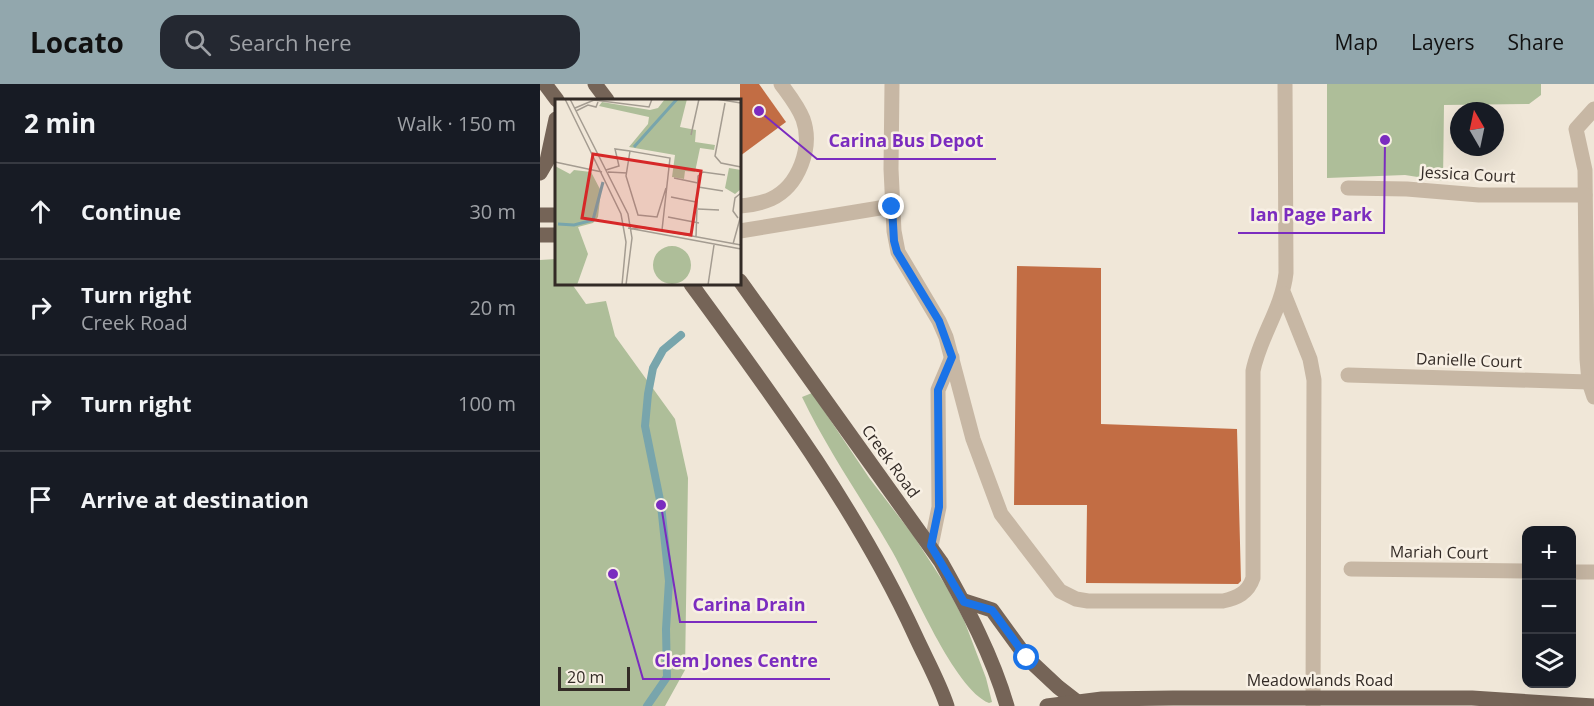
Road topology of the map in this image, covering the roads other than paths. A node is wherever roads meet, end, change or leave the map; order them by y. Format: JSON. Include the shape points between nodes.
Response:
{"nodes":[{"id":1,"x":545,"y":84,"type":"edge"},
{"id":2,"x":595,"y":84,"type":"edge"},
{"id":3,"x":781,"y":84,"type":"edge"},
{"id":4,"x":892,"y":84,"type":"edge"},
{"id":5,"x":1285,"y":84,"type":"edge"},
{"id":6,"x":556,"y":99,"type":"edge"},
{"id":7,"x":606,"y":99,"type":"edge"},
{"id":8,"x":1594,"y":109,"type":"edge"},
{"id":9,"x":555,"y":124,"type":"edge"},
{"id":10,"x":540,"y":173,"type":"edge"},
{"id":11,"x":1348,"y":188,"type":"dead end"},
{"id":12,"x":1585,"y":195,"type":"junction"},
{"id":13,"x":741,"y":206,"type":"edge"},
{"id":14,"x":892,"y":207,"type":"junction"},
{"id":15,"x":741,"y":231,"type":"edge"},
{"id":16,"x":1590,"y":240,"type":"edge"},
{"id":17,"x":741,"y":283,"type":"edge"},
{"id":18,"x":692,"y":285,"type":"edge"},
{"id":19,"x":1284,"y":294,"type":"junction"},
{"id":20,"x":952,"y":357,"type":"junction"},
{"id":21,"x":1348,"y":375,"type":"dead end"},
{"id":22,"x":1589,"y":382,"type":"junction"},
{"id":23,"x":1594,"y":397,"type":"edge"},
{"id":24,"x":931,"y":546,"type":"junction"},
{"id":25,"x":1351,"y":569,"type":"dead end"},
{"id":26,"x":1522,"y":571,"type":"edge"},
{"id":27,"x":1576,"y":572,"type":"edge"},
{"id":28,"x":1594,"y":572,"type":"edge"},
{"id":29,"x":964,"y":602,"type":"junction"},
{"id":30,"x":1076,"y":701,"type":"junction"},
{"id":31,"x":1313,"y":702,"type":"edge"},
{"id":32,"x":948,"y":704,"type":"edge"},
{"id":33,"x":1007,"y":706,"type":"edge"},
{"id":34,"x":1047,"y":706,"type":"edge"},
{"id":35,"x":1594,"y":706,"type":"edge"}],
"edges":[{"from":1,"to":6,"type":"main road"},
{"from":2,"to":7,"type":"main road"},
{"from":3,"to":13,"type":"lane","via":[[804,121],[806,154],[795,176],[778,195]]},
{"from":4,"to":14,"type":"lane"},
{"from":5,"to":19,"type":"lane"},
{"from":8,"to":12,"type":"lane","via":[[1576,129],[1585,170]]},
{"from":9,"to":10,"type":"main road","via":[[547,161]]},
{"from":11,"to":12,"type":"lane","name":"Jessica Court","via":[[1479,195]]},
{"from":12,"to":16,"type":"lane"},
{"from":14,"to":15,"type":"lane"},
{"from":14,"to":20,"type":"lane","via":[[897,252],[939,321]]},
{"from":16,"to":22,"type":"lane"},
{"from":17,"to":24,"type":"main road","name":"Creek Road"},
{"from":18,"to":32,"type":"main road","via":[[777,402],[860,529]]},
{"from":19,"to":20,"type":"lane","via":[[1253,371],[1252,578],[1242,594],[1222,601],[1088,601],[1060,591],[1000,514],[973,439]]},
{"from":19,"to":31,"type":"lane","via":[[1310,359],[1314,380]]},
{"from":20,"to":24,"type":"lane","via":[[938,390],[939,507]]},
{"from":21,"to":22,"type":"lane","name":"Danielle Court"},
{"from":22,"to":23,"type":"lane"},
{"from":24,"to":29,"type":"main road","name":"Creek Road"},
{"from":25,"to":26,"type":"lane","name":"Mariah Court"},
{"from":27,"to":28,"type":"lane"},
{"from":29,"to":30,"type":"main road","via":[[992,610],[1027,658]]},
{"from":29,"to":33,"type":"main road","name":"Creek Road"},
{"from":30,"to":31,"type":"main road","name":"Meadowlands Road","via":[[1128,698]]},
{"from":30,"to":34,"type":"main road","name":"Meadowlands Road"},
{"from":31,"to":35,"type":"main road","name":"Meadowlands Road","via":[[1472,698]]}]}
